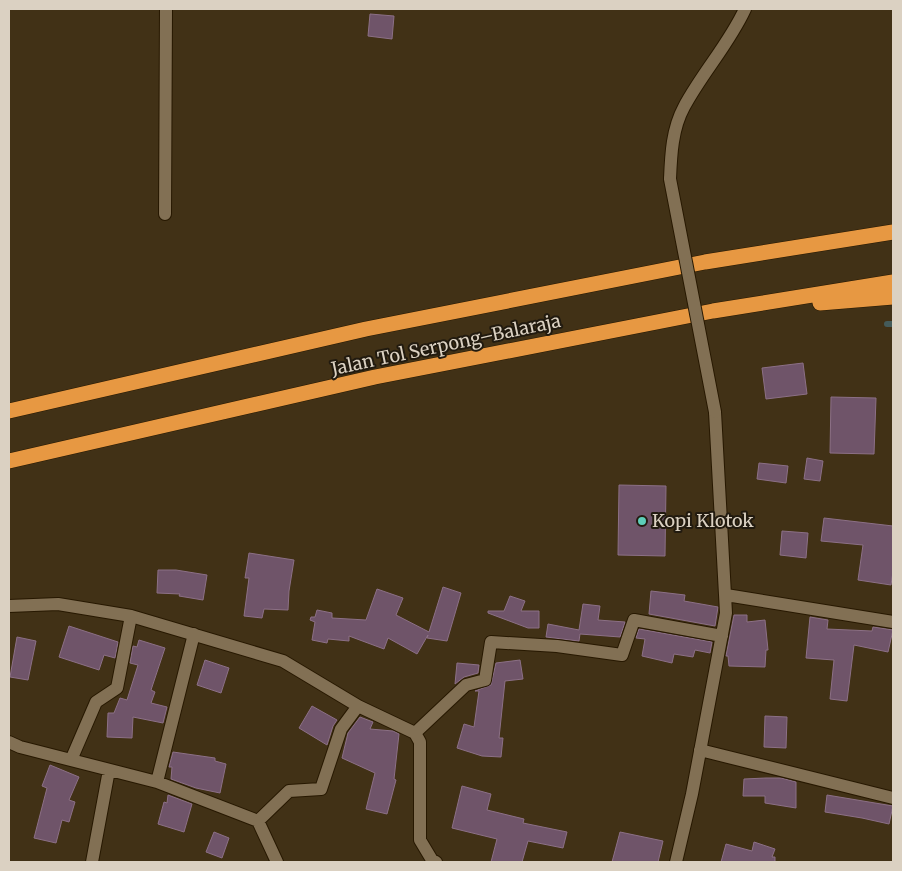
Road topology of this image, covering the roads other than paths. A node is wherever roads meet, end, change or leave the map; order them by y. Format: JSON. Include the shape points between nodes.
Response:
{"nodes":[{"id":1,"x":166,"y":9,"type":"edge"},
{"id":2,"x":745,"y":9,"type":"edge"},
{"id":3,"x":165,"y":214,"type":"dead end"},
{"id":4,"x":893,"y":232,"type":"edge"},
{"id":5,"x":893,"y":282,"type":"edge"},
{"id":6,"x":893,"y":297,"type":"edge"},
{"id":7,"x":712,"y":311,"type":"junction"},
{"id":8,"x":9,"y":410,"type":"edge"},
{"id":9,"x":9,"y":461,"type":"edge"},
{"id":10,"x":726,"y":595,"type":"junction"},
{"id":11,"x":9,"y":606,"type":"edge"},
{"id":12,"x":132,"y":616,"type":"junction"},
{"id":13,"x":893,"y":622,"type":"edge"},
{"id":14,"x":194,"y":634,"type":"junction"},
{"id":15,"x":722,"y":636,"type":"junction"},
{"id":16,"x":358,"y":706,"type":"junction"},
{"id":17,"x":415,"y":734,"type":"junction"},
{"id":18,"x":9,"y":742,"type":"edge"},
{"id":19,"x":700,"y":750,"type":"junction"},
{"id":20,"x":71,"y":760,"type":"junction"},
{"id":21,"x":109,"y":770,"type":"junction"},
{"id":22,"x":158,"y":782,"type":"junction"},
{"id":23,"x":893,"y":798,"type":"edge"},
{"id":24,"x":258,"y":821,"type":"junction"},
{"id":25,"x":92,"y":862,"type":"edge"},
{"id":26,"x":277,"y":862,"type":"edge"},
{"id":27,"x":436,"y":862,"type":"edge"},
{"id":28,"x":676,"y":862,"type":"edge"}],
"edges":[{"from":1,"to":3,"type":"street"},
{"from":2,"to":10,"type":"street","bridge":true,"via":[[736,29],[683,108],[672,144],[670,179],[715,412]]},
{"from":4,"to":8,"type":"highway","name":"Jalan Tol Serpong–Balaraja","via":[[705,262],[366,329]]},
{"from":5,"to":7,"type":"highway","name":"Jalan Tol Serpong–Balaraja"},
{"from":6,"to":7,"type":"highway"},
{"from":7,"to":9,"type":"highway","name":"Jalan Tol Serpong–Balaraja","via":[[375,377]]},
{"from":10,"to":13,"type":"street"},
{"from":10,"to":15,"type":"street"},
{"from":11,"to":12,"type":"street","via":[[58,604]]},
{"from":12,"to":14,"type":"street"},
{"from":12,"to":20,"type":"street","via":[[117,688],[96,702]]},
{"from":14,"to":16,"type":"street","via":[[283,661]]},
{"from":14,"to":22,"type":"street"},
{"from":15,"to":17,"type":"street","via":[[634,620],[622,655],[557,646],[491,642],[485,680],[466,685]]},
{"from":15,"to":19,"type":"street"},
{"from":16,"to":17,"type":"street"},
{"from":16,"to":24,"type":"street","via":[[341,729],[321,789],[289,791]]},
{"from":17,"to":27,"type":"street","via":[[420,742],[420,840]]},
{"from":18,"to":20,"type":"street"},
{"from":19,"to":23,"type":"street"},
{"from":19,"to":28,"type":"street"},
{"from":20,"to":21,"type":"street"},
{"from":21,"to":22,"type":"street"},
{"from":21,"to":25,"type":"street"},
{"from":22,"to":24,"type":"street"},
{"from":24,"to":26,"type":"street"}]}
